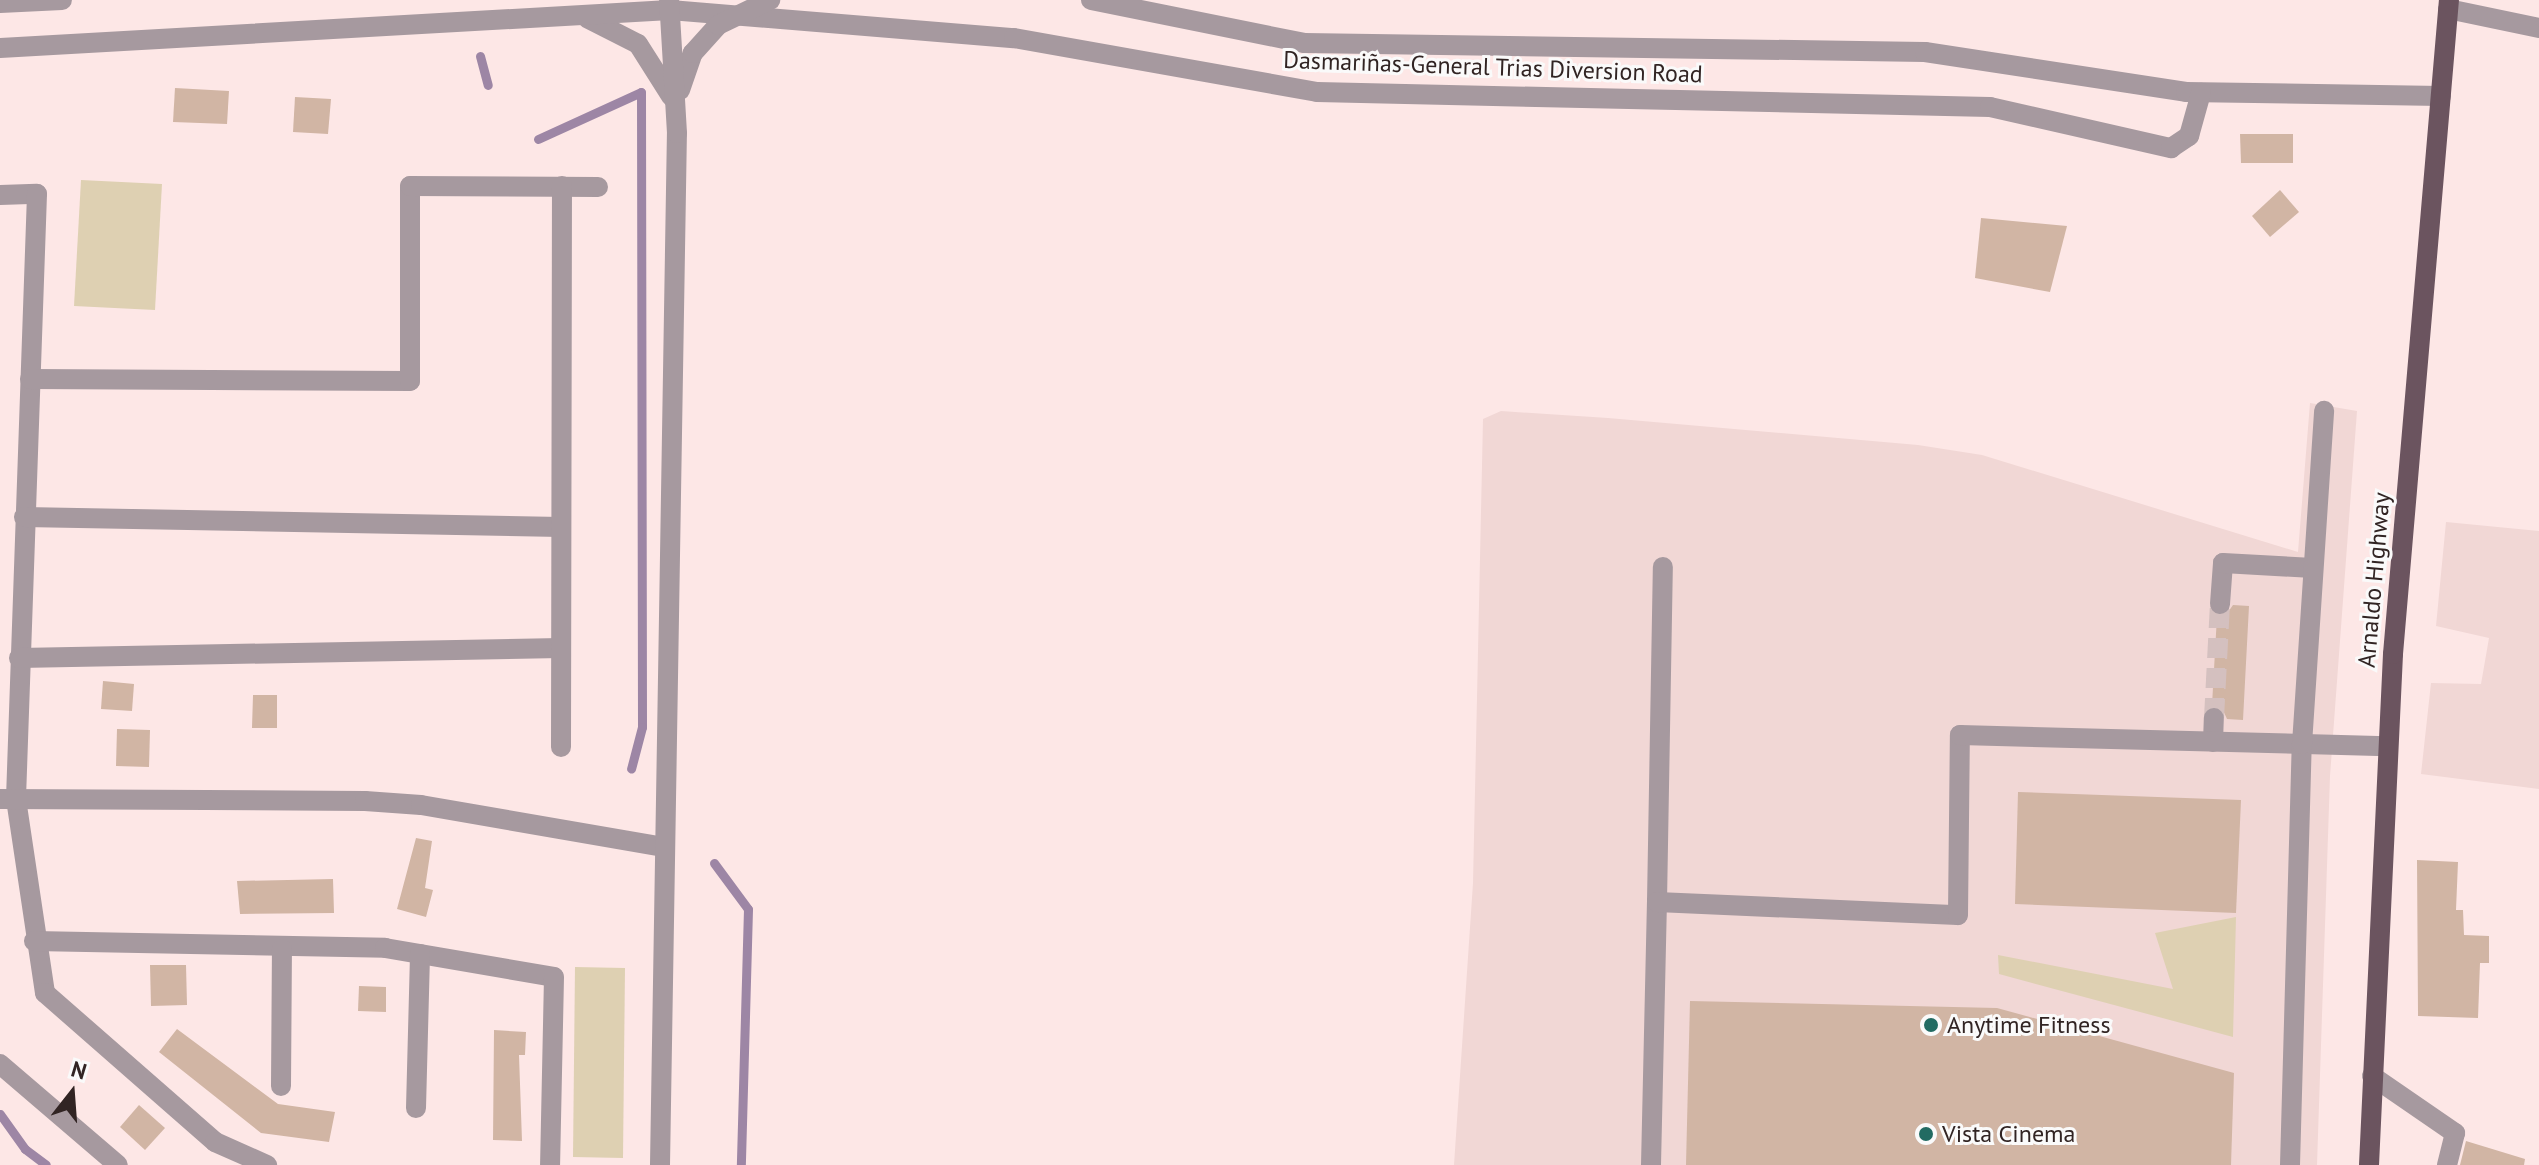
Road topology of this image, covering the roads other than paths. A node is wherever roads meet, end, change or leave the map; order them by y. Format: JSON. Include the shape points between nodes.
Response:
{"nodes":[{"id":1,"x":62,"y":0,"type":"edge"},
{"id":2,"x":770,"y":0,"type":"edge"},
{"id":3,"x":1091,"y":0,"type":"edge"},
{"id":4,"x":0,"y":3,"type":"edge"},
{"id":5,"x":2449,"y":4,"type":"edge"},
{"id":6,"x":670,"y":5,"type":"edge"},
{"id":7,"x":580,"y":15,"type":"junction"},
{"id":8,"x":738,"y":16,"type":"junction"},
{"id":9,"x":2539,"y":28,"type":"edge"},
{"id":10,"x":0,"y":48,"type":"edge"},
{"id":11,"x":2201,"y":93,"type":"junction"},
{"id":12,"x":2441,"y":96,"type":"junction"},
{"id":13,"x":676,"y":106,"type":"junction"},
{"id":14,"x":562,"y":186,"type":"junction"},
{"id":15,"x":598,"y":187,"type":"dead end"},
{"id":16,"x":0,"y":195,"type":"edge"},
{"id":17,"x":30,"y":379,"type":"junction"},
{"id":18,"x":2324,"y":411,"type":"dead end"},
{"id":19,"x":24,"y":517,"type":"junction"},
{"id":20,"x":561,"y":527,"type":"junction"},
{"id":21,"x":1663,"y":567,"type":"dead end"},
{"id":22,"x":2313,"y":568,"type":"junction"},
{"id":23,"x":2220,"y":604,"type":"tunnel mouth"},
{"id":24,"x":561,"y":648,"type":"junction"},
{"id":25,"x":19,"y":658,"type":"junction"},
{"id":26,"x":2214,"y":718,"type":"tunnel mouth"},
{"id":27,"x":2213,"y":742,"type":"junction"},
{"id":28,"x":2302,"y":744,"type":"junction"},
{"id":29,"x":2387,"y":746,"type":"junction"},
{"id":30,"x":561,"y":747,"type":"dead end"},
{"id":31,"x":8,"y":799,"type":"edge"},
{"id":32,"x":664,"y":847,"type":"junction"},
{"id":33,"x":1657,"y":902,"type":"junction"},
{"id":34,"x":34,"y":941,"type":"junction"},
{"id":35,"x":282,"y":949,"type":"junction"},
{"id":36,"x":420,"y":954,"type":"junction"},
{"id":37,"x":0,"y":1064,"type":"edge"},
{"id":38,"x":2372,"y":1076,"type":"junction"},
{"id":39,"x":281,"y":1086,"type":"dead end"},
{"id":40,"x":416,"y":1108,"type":"dead end"},
{"id":41,"x":118,"y":1165,"type":"edge"},
{"id":42,"x":267,"y":1165,"type":"edge"},
{"id":43,"x":550,"y":1165,"type":"edge"},
{"id":44,"x":660,"y":1165,"type":"edge"},
{"id":45,"x":1651,"y":1165,"type":"edge"},
{"id":46,"x":2290,"y":1165,"type":"edge"},
{"id":47,"x":2369,"y":1165,"type":"edge"},
{"id":48,"x":2447,"y":1165,"type":"edge"}],
"edges":[{"from":1,"to":4,"type":"street"},
{"from":2,"to":8,"type":"street"},
{"from":3,"to":11,"type":"street","name":"Dasmariñas-General Trias Diversion Road","via":[[1304,43],[1925,52]]},
{"from":5,"to":9,"type":"street"},
{"from":5,"to":12,"type":"main road","name":"Arnaldo Highway"},
{"from":6,"to":7,"type":"street","name":"Dasmariñas-General Trias Diversion Road"},
{"from":6,"to":8,"type":"street","name":"Dasmariñas-General Trias Diversion Road"},
{"from":6,"to":13,"type":"street"},
{"from":7,"to":10,"type":"street","name":"Dasmariñas-General Trias Diversion Road"},
{"from":7,"to":13,"type":"street","via":[[617,29],[638,44]]},
{"from":8,"to":11,"type":"street","name":"Dasmariñas-General Trias Diversion Road","via":[[1014,38],[1317,92],[1990,107],[2171,148],[2189,136]]},
{"from":8,"to":13,"type":"street","via":[[718,25],[693,53]]},
{"from":11,"to":12,"type":"street","name":"Dasmariñas-General Trias Diversion Road"},
{"from":12,"to":29,"type":"main road","name":"Arnaldo Highway"},
{"from":13,"to":32,"type":"street"},
{"from":14,"to":15,"type":"street"},
{"from":14,"to":17,"type":"street","via":[[410,186],[410,381]]},
{"from":14,"to":20,"type":"street"},
{"from":16,"to":17,"type":"street","via":[[37,194]]},
{"from":17,"to":19,"type":"street"},
{"from":18,"to":22,"type":"street"},
{"from":19,"to":20,"type":"street"},
{"from":19,"to":25,"type":"street"},
{"from":20,"to":24,"type":"street"},
{"from":21,"to":33,"type":"street"},
{"from":22,"to":23,"type":"street","via":[[2223,563]]},
{"from":22,"to":28,"type":"street"},
{"from":24,"to":25,"type":"street"},
{"from":24,"to":30,"type":"street"},
{"from":25,"to":31,"type":"street"},
{"from":26,"to":27,"type":"street"},
{"from":27,"to":28,"type":"street"},
{"from":27,"to":33,"type":"street","via":[[1960,735],[1958,915]]},
{"from":28,"to":29,"type":"street"},
{"from":28,"to":46,"type":"street"},
{"from":29,"to":38,"type":"main road","name":"Arnaldo Highway"},
{"from":31,"to":32,"type":"street","via":[[407,804]]},
{"from":31,"to":34,"type":"street"},
{"from":32,"to":44,"type":"street"},
{"from":33,"to":45,"type":"street"},
{"from":34,"to":35,"type":"street"},
{"from":34,"to":42,"type":"street","via":[[45,993],[215,1142]]},
{"from":35,"to":36,"type":"street","via":[[385,948]]},
{"from":35,"to":39,"type":"street"},
{"from":36,"to":40,"type":"street"},
{"from":36,"to":43,"type":"street","via":[[554,977]]},
{"from":37,"to":41,"type":"street"},
{"from":38,"to":47,"type":"main road","name":"Arnaldo Highway"},
{"from":38,"to":48,"type":"street","via":[[2455,1133]]}]}
